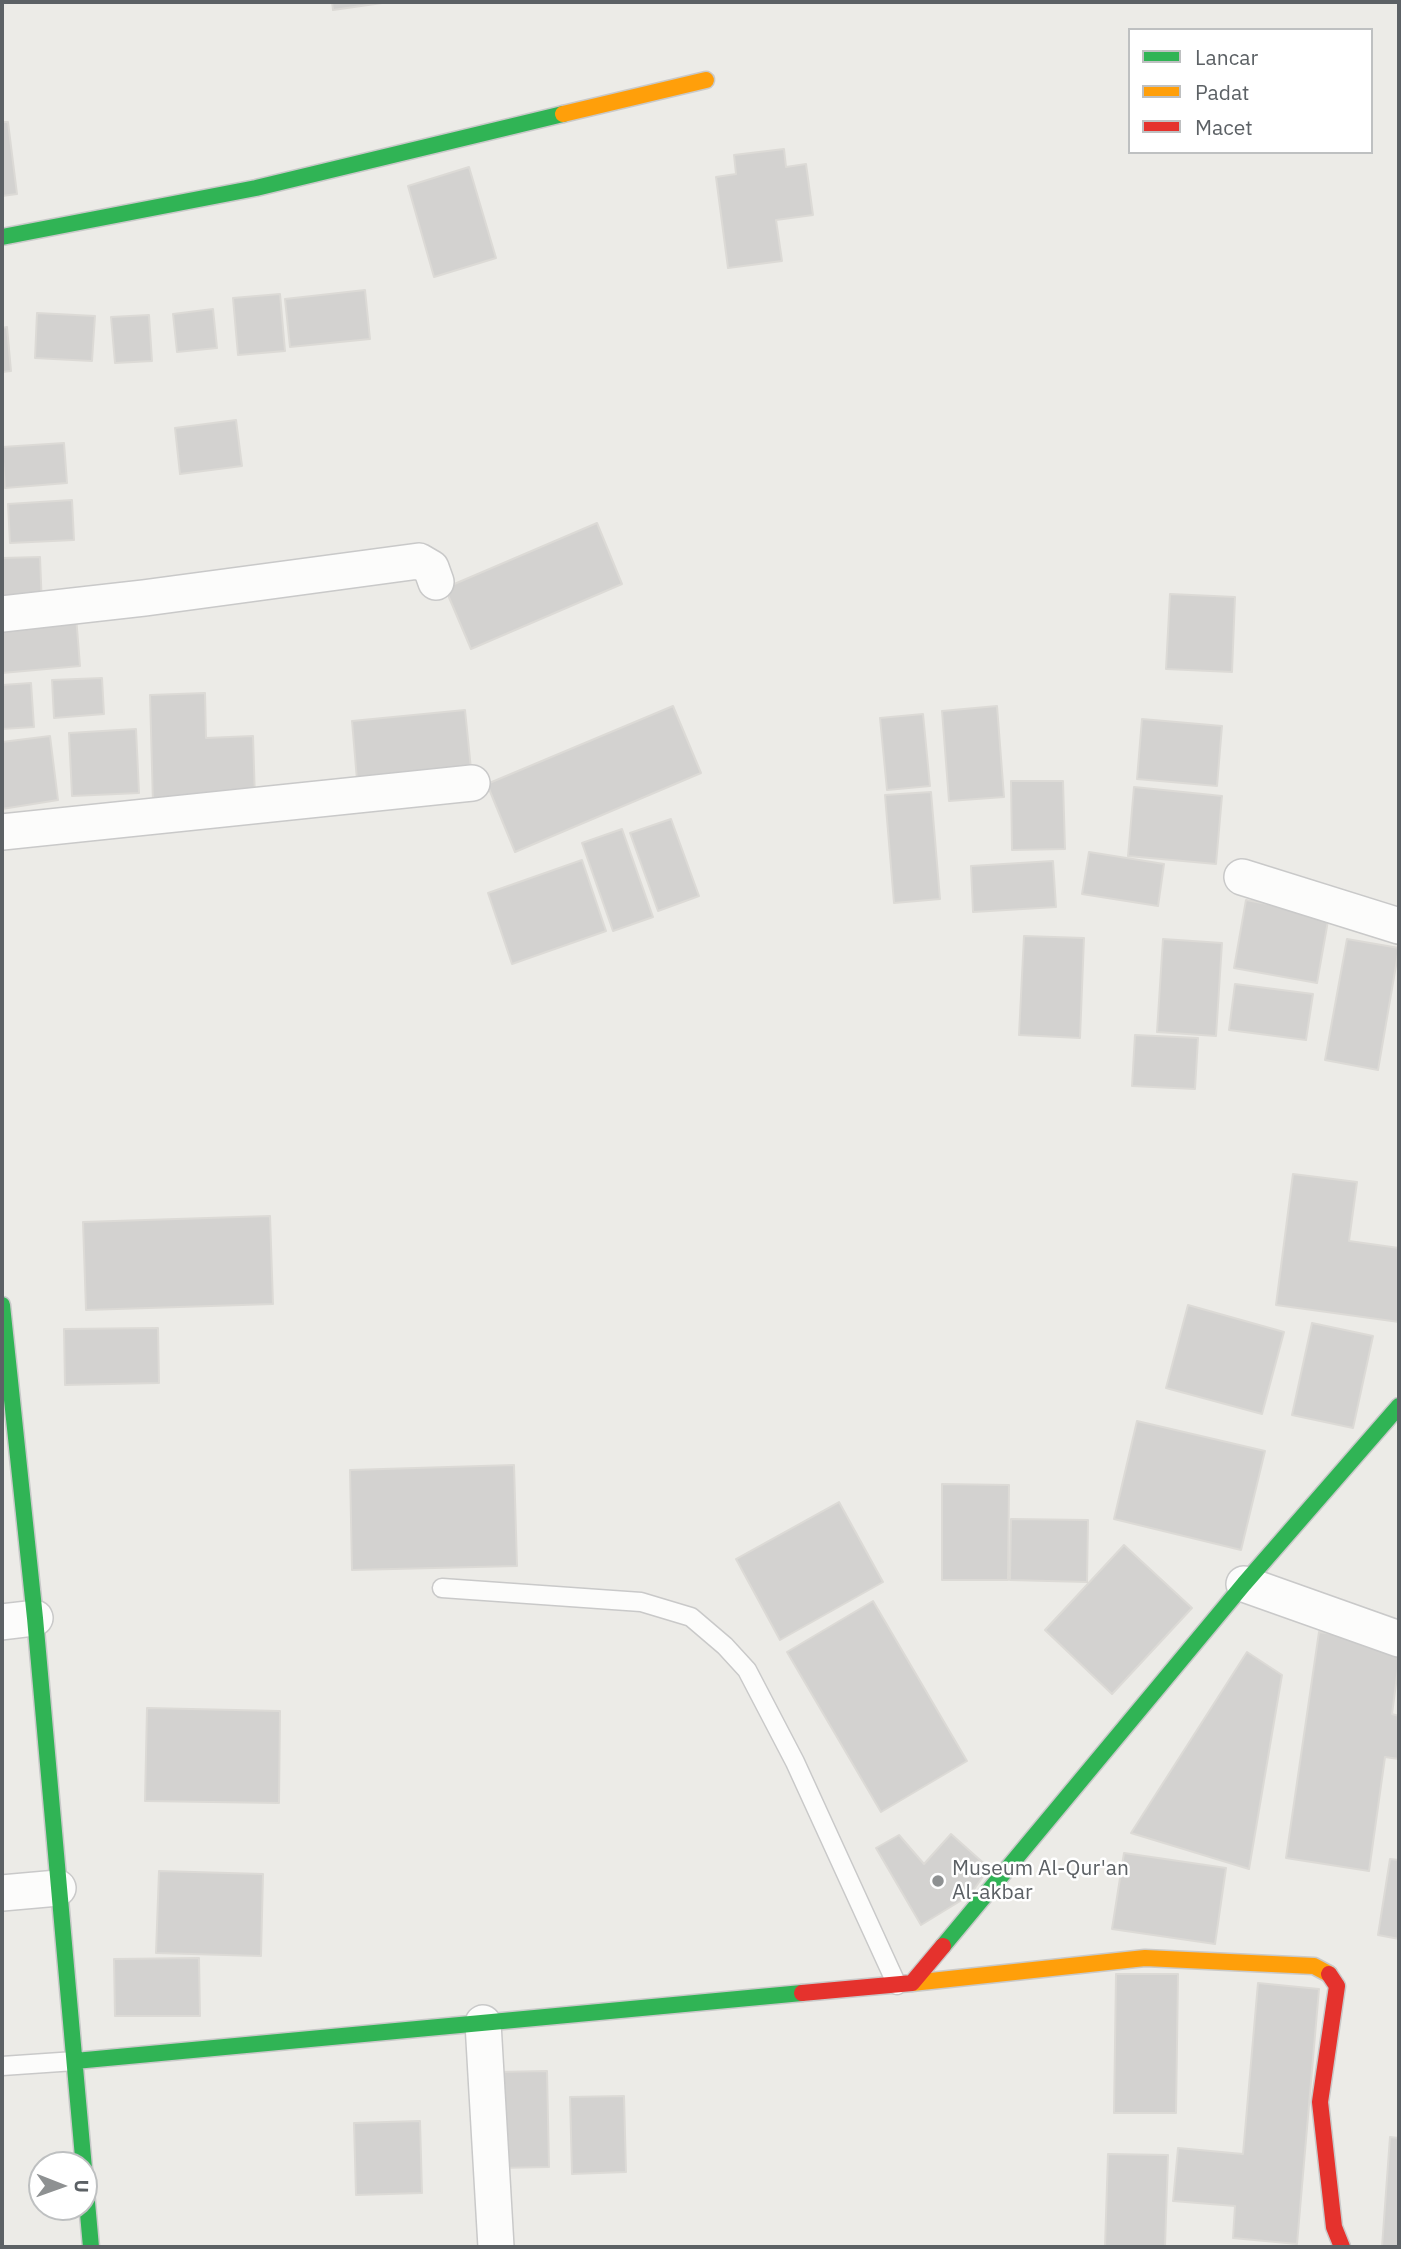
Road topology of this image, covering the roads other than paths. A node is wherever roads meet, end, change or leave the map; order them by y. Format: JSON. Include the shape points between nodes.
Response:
{"nodes":[{"id":1,"x":706,"y":80,"type":"dead end"},
{"id":2,"x":2,"y":237,"type":"edge"},
{"id":3,"x":436,"y":582,"type":"dead end"},
{"id":4,"x":2,"y":614,"type":"edge"},
{"id":5,"x":472,"y":783,"type":"dead end"},
{"id":6,"x":2,"y":832,"type":"edge"},
{"id":7,"x":1242,"y":877,"type":"dead end"},
{"id":8,"x":1399,"y":926,"type":"edge"},
{"id":9,"x":2,"y":1305,"type":"edge"},
{"id":10,"x":1399,"y":1406,"type":"edge"},
{"id":11,"x":1244,"y":1584,"type":"junction"},
{"id":12,"x":442,"y":1588,"type":"dead end"},
{"id":13,"x":18,"y":1620,"type":"edge"},
{"id":14,"x":1399,"y":1639,"type":"edge"},
{"id":15,"x":58,"y":1888,"type":"junction"},
{"id":16,"x":2,"y":1893,"type":"edge"},
{"id":17,"x":904,"y":1984,"type":"junction"},
{"id":18,"x":483,"y":2023,"type":"junction"},
{"id":19,"x":75,"y":2061,"type":"junction"},
{"id":20,"x":2,"y":2066,"type":"edge"},
{"id":21,"x":91,"y":2247,"type":"edge"},
{"id":22,"x":496,"y":2247,"type":"edge"},
{"id":23,"x":1342,"y":2247,"type":"edge"}],
"edges":[{"from":1,"to":2,"type":"street","via":[[257,188]]},
{"from":3,"to":4,"type":"street","via":[[431,568],[419,561]]},
{"from":5,"to":6,"type":"street"},
{"from":7,"to":8,"type":"street"},
{"from":9,"to":13,"type":"street"},
{"from":10,"to":11,"type":"street"},
{"from":11,"to":14,"type":"street"},
{"from":11,"to":17,"type":"street"},
{"from":12,"to":17,"type":"lane","via":[[641,1602],[700,1624],[747,1670]]},
{"from":13,"to":15,"type":"street"},
{"from":15,"to":16,"type":"street"},
{"from":15,"to":19,"type":"street"},
{"from":17,"to":18,"type":"street"},
{"from":17,"to":23,"type":"street","via":[[1145,1958],[1314,1966],[1329,1974],[1337,1986],[1320,2102],[1334,2227]]},
{"from":18,"to":19,"type":"street"},
{"from":18,"to":22,"type":"street"},
{"from":19,"to":20,"type":"lane"},
{"from":19,"to":21,"type":"street"}]}
